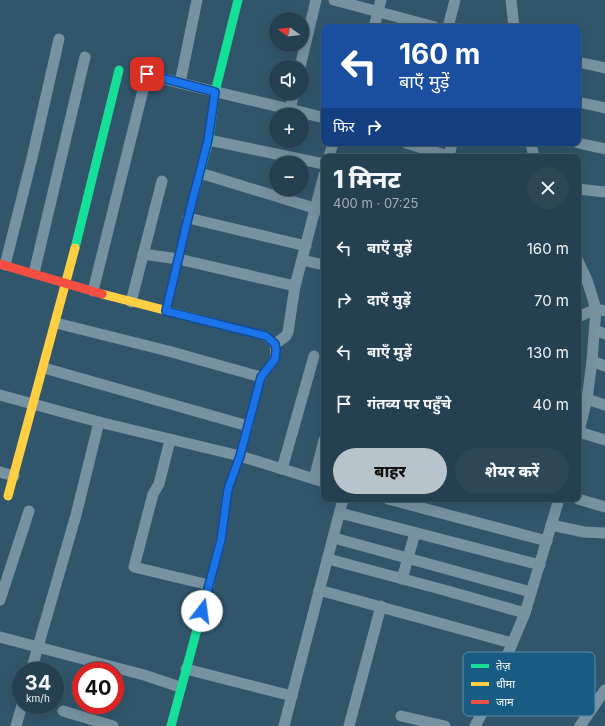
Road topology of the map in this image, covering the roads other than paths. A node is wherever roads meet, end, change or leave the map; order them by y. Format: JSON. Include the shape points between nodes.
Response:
{"nodes":[{"id":1,"x":197,"y":0,"type":"edge"},
{"id":2,"x":238,"y":0,"type":"edge"},
{"id":3,"x":316,"y":0,"type":"edge"},
{"id":4,"x":334,"y":0,"type":"edge"},
{"id":5,"x":381,"y":0,"type":"edge"},
{"id":6,"x":455,"y":0,"type":"edge"},
{"id":7,"x":511,"y":0,"type":"edge"},
{"id":8,"x":378,"y":12,"type":"junction"},
{"id":9,"x":375,"y":24,"type":"edge"},
{"id":10,"x":424,"y":24,"type":"edge"},
{"id":11,"x":449,"y":24,"type":"edge"},
{"id":12,"x":514,"y":24,"type":"edge"},
{"id":13,"x":59,"y":39,"type":"dead end"},
{"id":14,"x":85,"y":56,"type":"dead end"},
{"id":15,"x":302,"y":60,"type":"edge"},
{"id":16,"x":581,"y":63,"type":"edge"},
{"id":17,"x":605,"y":68,"type":"edge"},
{"id":18,"x":119,"y":70,"type":"dead end"},
{"id":19,"x":180,"y":83,"type":"junction"},
{"id":20,"x":215,"y":92,"type":"junction"},
{"id":21,"x":581,"y":103,"type":"edge"},
{"id":22,"x":286,"y":108,"type":"edge"},
{"id":23,"x":605,"y":108,"type":"edge"},
{"id":24,"x":309,"y":114,"type":"edge"},
{"id":25,"x":321,"y":117,"type":"edge"},
{"id":26,"x":208,"y":140,"type":"junction"},
{"id":27,"x":581,"y":143,"type":"edge"},
{"id":28,"x":419,"y":146,"type":"edge"},
{"id":29,"x":605,"y":149,"type":"edge"},
{"id":30,"x":441,"y":154,"type":"edge"},
{"id":31,"x":321,"y":163,"type":"edge"},
{"id":32,"x":200,"y":173,"type":"junction"},
{"id":33,"x":162,"y":181,"type":"dead end"},
{"id":34,"x":581,"y":189,"type":"edge"},
{"id":35,"x":605,"y":192,"type":"edge"},
{"id":36,"x":320,"y":210,"type":"edge"},
{"id":37,"x":188,"y":218,"type":"junction"},
{"id":38,"x":306,"y":246,"type":"junction"},
{"id":39,"x":143,"y":254,"type":"junction"},
{"id":40,"x":178,"y":259,"type":"junction"},
{"id":41,"x":302,"y":260,"type":"junction"},
{"id":42,"x":321,"y":264,"type":"edge"},
{"id":43,"x":2,"y":265,"type":"edge"},
{"id":44,"x":581,"y":267,"type":"edge"},
{"id":45,"x":34,"y":273,"type":"junction"},
{"id":46,"x":66,"y":282,"type":"junction"},
{"id":47,"x":295,"y":286,"type":"junction"},
{"id":48,"x":93,"y":291,"type":"junction"},
{"id":49,"x":131,"y":302,"type":"junction"},
{"id":50,"x":601,"y":310,"type":"edge"},
{"id":51,"x":166,"y":311,"type":"junction"},
{"id":52,"x":581,"y":316,"type":"edge"},
{"id":53,"x":56,"y":323,"type":"junction"},
{"id":54,"x":600,"y":332,"type":"edge"},
{"id":55,"x":275,"y":344,"type":"junction"},
{"id":56,"x":314,"y":356,"type":"dead end"},
{"id":57,"x":592,"y":361,"type":"junction"},
{"id":58,"x":605,"y":366,"type":"edge"},
{"id":59,"x":44,"y":368,"type":"junction"},
{"id":60,"x":261,"y":377,"type":"junction"},
{"id":61,"x":0,"y":395,"type":"edge"},
{"id":62,"x":587,"y":399,"type":"junction"},
{"id":63,"x":34,"y":404,"type":"junction"},
{"id":64,"x":605,"y":405,"type":"edge"},
{"id":65,"x":99,"y":422,"type":"junction"},
{"id":66,"x":581,"y":422,"type":"edge"},
{"id":67,"x":248,"y":426,"type":"junction"},
{"id":68,"x":581,"y":434,"type":"edge"},
{"id":69,"x":170,"y":440,"type":"junction"},
{"id":70,"x":605,"y":440,"type":"edge"},
{"id":71,"x":240,"y":456,"type":"junction"},
{"id":72,"x":321,"y":464,"type":"edge"},
{"id":73,"x":282,"y":469,"type":"junction"},
{"id":74,"x":0,"y":472,"type":"edge"},
{"id":75,"x":14,"y":476,"type":"junction"},
{"id":76,"x":319,"y":480,"type":"edge"},
{"id":77,"x":8,"y":496,"type":"dead end"},
{"id":78,"x":581,"y":500,"type":"edge"},
{"id":79,"x":342,"y":502,"type":"edge"},
{"id":80,"x":399,"y":502,"type":"edge"},
{"id":81,"x":558,"y":502,"type":"edge"},
{"id":82,"x":605,"y":507,"type":"edge"},
{"id":83,"x":29,"y":511,"type":"dead end"},
{"id":84,"x":340,"y":513,"type":"junction"},
{"id":85,"x":551,"y":526,"type":"junction"},
{"id":86,"x":415,"y":533,"type":"junction"},
{"id":87,"x":605,"y":533,"type":"edge"},
{"id":88,"x":334,"y":538,"type":"junction"},
{"id":89,"x":547,"y":541,"type":"junction"},
{"id":90,"x":408,"y":558,"type":"junction"},
{"id":91,"x":328,"y":560,"type":"junction"},
{"id":92,"x":540,"y":565,"type":"junction"},
{"id":93,"x":402,"y":578,"type":"junction"},
{"id":94,"x":209,"y":585,"type":"junction"},
{"id":95,"x":319,"y":590,"type":"junction"},
{"id":96,"x":531,"y":592,"type":"junction"},
{"id":97,"x":0,"y":600,"type":"edge"},
{"id":98,"x":381,"y":606,"type":"junction"},
{"id":99,"x":525,"y":613,"type":"junction"},
{"id":100,"x":0,"y":637,"type":"edge"},
{"id":101,"x":512,"y":643,"type":"junction"},
{"id":102,"x":38,"y":647,"type":"junction"},
{"id":103,"x":508,"y":652,"type":"edge"},
{"id":104,"x":34,"y":662,"type":"edge"},
{"id":105,"x":186,"y":669,"type":"junction"},
{"id":106,"x":180,"y":687,"type":"junction"},
{"id":107,"x":605,"y":690,"type":"edge"},
{"id":108,"x":292,"y":696,"type":"junction"},
{"id":109,"x":595,"y":704,"type":"edge"},
{"id":110,"x":64,"y":711,"type":"edge"},
{"id":111,"x":19,"y":714,"type":"edge"},
{"id":112,"x":401,"y":716,"type":"dead end"},
{"id":113,"x":480,"y":716,"type":"edge"},
{"id":114,"x":587,"y":716,"type":"edge"},
{"id":115,"x":16,"y":726,"type":"edge"},
{"id":116,"x":113,"y":726,"type":"edge"},
{"id":117,"x":171,"y":726,"type":"edge"},
{"id":118,"x":284,"y":726,"type":"edge"},
{"id":119,"x":349,"y":726,"type":"edge"},
{"id":120,"x":445,"y":726,"type":"edge"},
{"id":121,"x":475,"y":726,"type":"edge"},
{"id":122,"x":580,"y":726,"type":"edge"}],
"edges":[{"from":1,"to":19,"type":"street"},
{"from":2,"to":20,"type":"street"},
{"from":3,"to":15,"type":"street"},
{"from":4,"to":8,"type":"street"},
{"from":5,"to":8,"type":"street"},
{"from":6,"to":11,"type":"street"},
{"from":7,"to":12,"type":"street"},
{"from":8,"to":9,"type":"street"},
{"from":8,"to":10,"type":"street"},
{"from":13,"to":43,"type":"street","via":[[34,151]]},
{"from":14,"to":45,"type":"street"},
{"from":16,"to":17,"type":"street"},
{"from":18,"to":46,"type":"street"},
{"from":19,"to":20,"type":"street"},
{"from":19,"to":48,"type":"street","via":[[147,74]]},
{"from":20,"to":22,"type":"street"},
{"from":20,"to":26,"type":"street"},
{"from":21,"to":23,"type":"street"},
{"from":24,"to":25,"type":"street"},
{"from":26,"to":31,"type":"street"},
{"from":26,"to":32,"type":"street"},
{"from":27,"to":29,"type":"street"},
{"from":28,"to":30,"type":"street"},
{"from":32,"to":36,"type":"street"},
{"from":32,"to":37,"type":"street"},
{"from":33,"to":39,"type":"street"},
{"from":34,"to":35,"type":"street"},
{"from":36,"to":38,"type":"street"},
{"from":37,"to":38,"type":"street"},
{"from":37,"to":40,"type":"street"},
{"from":38,"to":41,"type":"street"},
{"from":39,"to":40,"type":"street"},
{"from":39,"to":49,"type":"street"},
{"from":40,"to":47,"type":"street"},
{"from":40,"to":51,"type":"street"},
{"from":41,"to":42,"type":"street"},
{"from":41,"to":47,"type":"street"},
{"from":43,"to":45,"type":"street"},
{"from":44,"to":50,"type":"street"},
{"from":45,"to":46,"type":"street"},
{"from":46,"to":48,"type":"street"},
{"from":46,"to":53,"type":"street"},
{"from":47,"to":55,"type":"street","via":[[288,332]]},
{"from":48,"to":49,"type":"street"},
{"from":49,"to":51,"type":"street"},
{"from":50,"to":52,"type":"street"},
{"from":50,"to":54,"type":"street"},
{"from":51,"to":55,"type":"street","via":[[266,336]]},
{"from":53,"to":59,"type":"street"},
{"from":53,"to":60,"type":"street"},
{"from":54,"to":57,"type":"street"},
{"from":55,"to":60,"type":"street","via":[[275,359]]},
{"from":56,"to":73,"type":"street"},
{"from":57,"to":58,"type":"street"},
{"from":57,"to":62,"type":"street"},
{"from":59,"to":63,"type":"street"},
{"from":59,"to":67,"type":"street"},
{"from":60,"to":67,"type":"street"},
{"from":61,"to":63,"type":"street"},
{"from":62,"to":64,"type":"street"},
{"from":62,"to":66,"type":"street"},
{"from":63,"to":65,"type":"street"},
{"from":63,"to":75,"type":"street"},
{"from":65,"to":69,"type":"street"},
{"from":65,"to":102,"type":"street","via":[[76,515]]},
{"from":67,"to":71,"type":"street"},
{"from":68,"to":70,"type":"street"},
{"from":69,"to":71,"type":"street"},
{"from":69,"to":94,"type":"street","via":[[134,567]]},
{"from":71,"to":73,"type":"street"},
{"from":71,"to":94,"type":"street","via":[[228,489],[221,540]]},
{"from":72,"to":76,"type":"street"},
{"from":73,"to":76,"type":"street"},
{"from":74,"to":75,"type":"street"},
{"from":75,"to":77,"type":"street"},
{"from":78,"to":82,"type":"street"},
{"from":79,"to":84,"type":"street"},
{"from":80,"to":89,"type":"street"},
{"from":81,"to":85,"type":"street"},
{"from":83,"to":97,"type":"street"},
{"from":84,"to":86,"type":"street"},
{"from":84,"to":88,"type":"street"},
{"from":85,"to":87,"type":"street"},
{"from":85,"to":89,"type":"street"},
{"from":86,"to":90,"type":"street"},
{"from":86,"to":92,"type":"street"},
{"from":88,"to":90,"type":"street"},
{"from":88,"to":91,"type":"street"},
{"from":89,"to":92,"type":"street"},
{"from":90,"to":93,"type":"street"},
{"from":90,"to":96,"type":"street"},
{"from":91,"to":93,"type":"street"},
{"from":91,"to":95,"type":"street"},
{"from":92,"to":96,"type":"street"},
{"from":93,"to":99,"type":"street"},
{"from":94,"to":105,"type":"street"},
{"from":95,"to":98,"type":"street"},
{"from":95,"to":108,"type":"street"},
{"from":96,"to":99,"type":"street"},
{"from":98,"to":101,"type":"street"},
{"from":98,"to":119,"type":"street"},
{"from":99,"to":101,"type":"street"},
{"from":100,"to":102,"type":"street"},
{"from":101,"to":103,"type":"street"},
{"from":102,"to":104,"type":"street"},
{"from":102,"to":106,"type":"street"},
{"from":105,"to":106,"type":"street"},
{"from":105,"to":108,"type":"street"},
{"from":106,"to":117,"type":"street"},
{"from":107,"to":109,"type":"street"},
{"from":108,"to":118,"type":"street"},
{"from":110,"to":116,"type":"street"},
{"from":111,"to":115,"type":"street"},
{"from":112,"to":120,"type":"street"},
{"from":113,"to":121,"type":"street"},
{"from":114,"to":122,"type":"street"}]}
